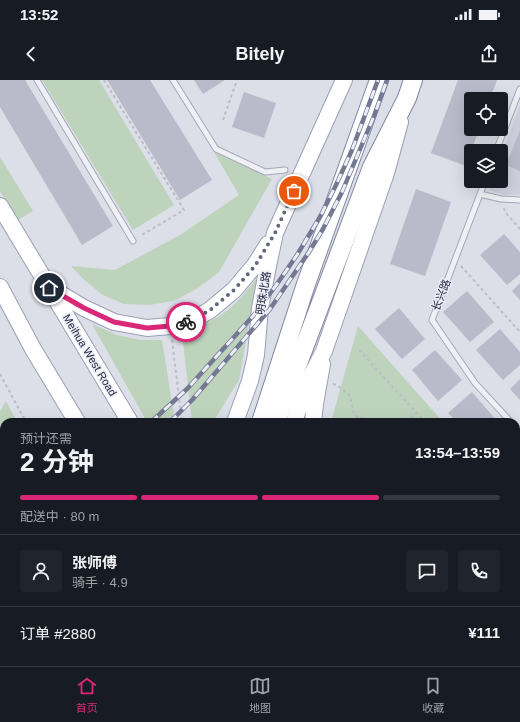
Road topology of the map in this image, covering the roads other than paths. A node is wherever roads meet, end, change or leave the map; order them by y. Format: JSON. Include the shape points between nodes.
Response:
{"nodes":[{"id":1,"x":37,"y":80,"type":"edge"},
{"id":2,"x":173,"y":80,"type":"edge"},
{"id":3,"x":344,"y":80,"type":"edge"},
{"id":4,"x":379,"y":80,"type":"edge"},
{"id":5,"x":413,"y":80,"type":"edge"},
{"id":6,"x":520,"y":89,"type":"edge"},
{"id":7,"x":407,"y":98,"type":"junction"},
{"id":8,"x":499,"y":144,"type":"edge"},
{"id":9,"x":285,"y":170,"type":"dead end"},
{"id":10,"x":482,"y":188,"type":"edge"},
{"id":11,"x":480,"y":194,"type":"junction"},
{"id":12,"x":520,"y":200,"type":"edge"},
{"id":13,"x":0,"y":206,"type":"edge"},
{"id":14,"x":275,"y":233,"type":"junction"},
{"id":15,"x":133,"y":241,"type":"road end"},
{"id":16,"x":0,"y":287,"type":"edge"},
{"id":17,"x":49,"y":288,"type":"junction"},
{"id":18,"x":324,"y":351,"type":"junction"},
{"id":19,"x":75,"y":418,"type":"edge"},
{"id":20,"x":128,"y":418,"type":"edge"},
{"id":21,"x":236,"y":418,"type":"edge"},
{"id":22,"x":262,"y":418,"type":"edge"},
{"id":23,"x":278,"y":418,"type":"edge"},
{"id":24,"x":295,"y":418,"type":"edge"},
{"id":25,"x":314,"y":418,"type":"edge"},
{"id":26,"x":507,"y":418,"type":"edge"}],
"edges":[{"from":1,"to":15,"type":"lane"},
{"from":2,"to":9,"type":"lane","via":[[216,149],[266,172]]},
{"from":3,"to":14,"type":"main road","name":"明珠北路"},
{"from":4,"to":22,"type":"highway","via":[[306,284]]},
{"from":5,"to":7,"type":"highway"},
{"from":6,"to":8,"type":"lane"},
{"from":7,"to":18,"type":"main road","via":[[386,173]]},
{"from":7,"to":23,"type":"highway","via":[[372,167]]},
{"from":10,"to":11,"type":"lane","name":"长兴路"},
{"from":11,"to":12,"type":"lane"},
{"from":11,"to":26,"type":"lane","name":"长兴路","via":[[432,320],[475,382]]},
{"from":13,"to":17,"type":"main road","name":"Meihua West Road"},
{"from":14,"to":17,"type":"main road","via":[[255,266],[234,290],[210,310],[191,321],[147,328],[114,322]]},
{"from":14,"to":21,"type":"main road","name":"明珠北路","via":[[260,308],[256,355]]},
{"from":16,"to":19,"type":"main road","via":[[33,349]]},
{"from":17,"to":20,"type":"main road","name":"Meihua West Road"},
{"from":18,"to":24,"type":"main road","via":[[307,384]]},
{"from":18,"to":25,"type":"main road"}]}
